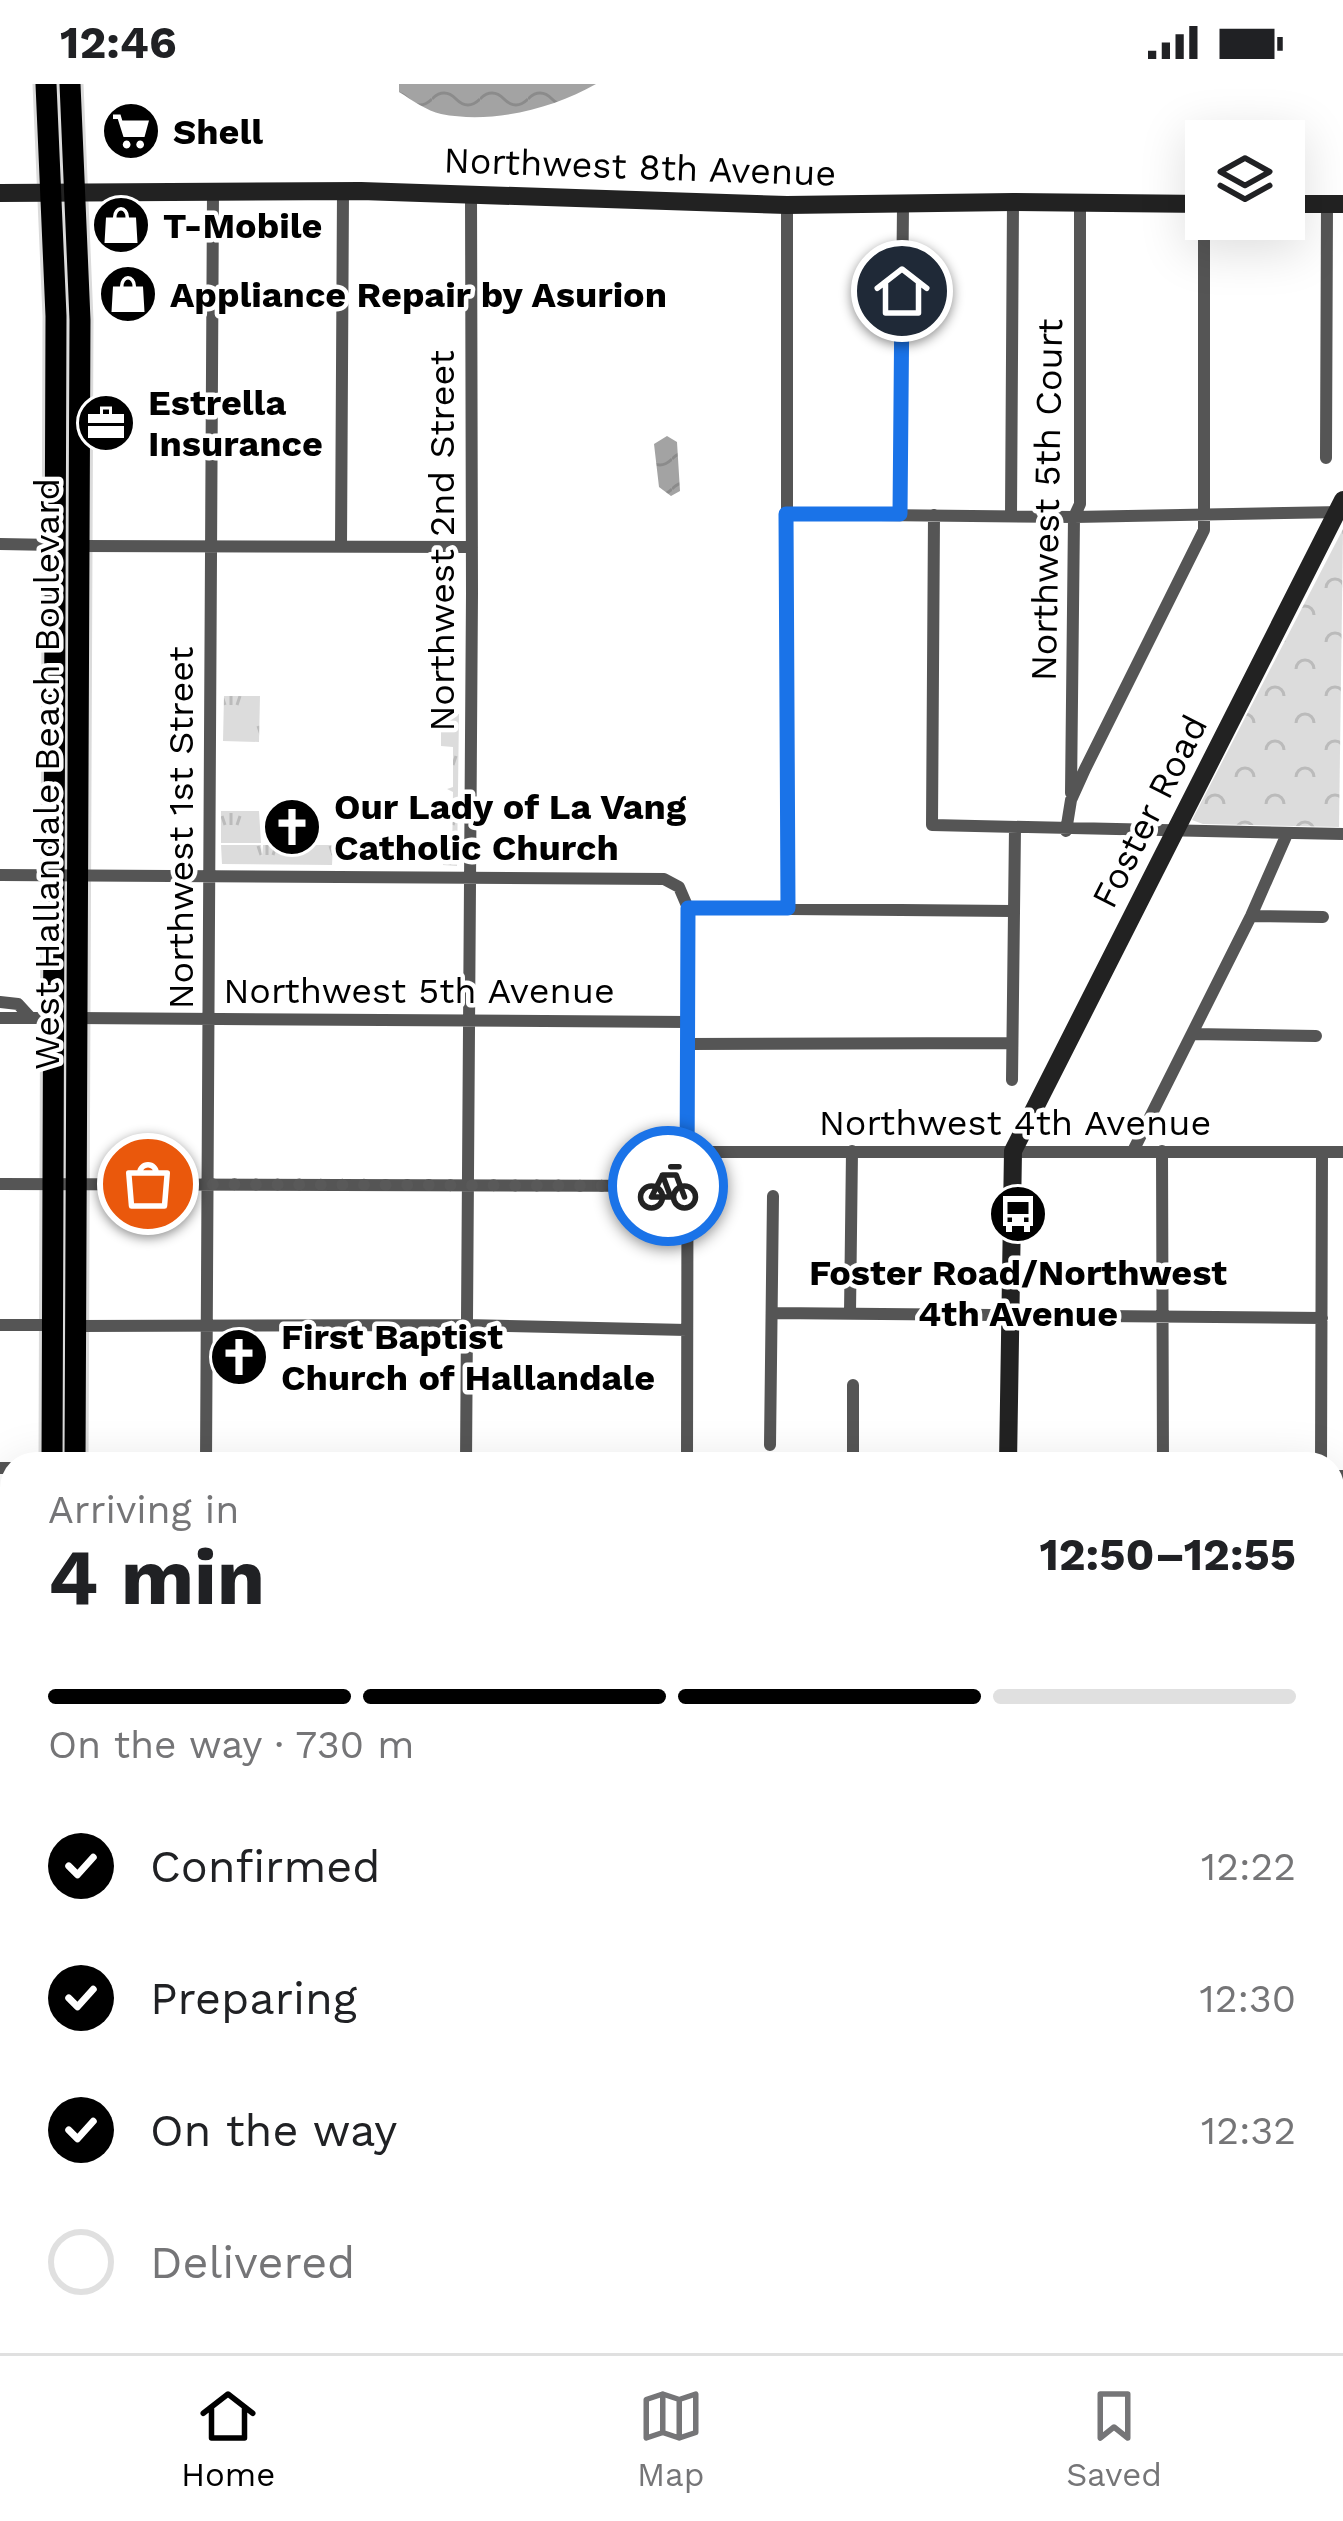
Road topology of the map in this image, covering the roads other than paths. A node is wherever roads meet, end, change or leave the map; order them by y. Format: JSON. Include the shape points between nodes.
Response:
{"nodes":[{"id":1,"x":46,"y":84,"type":"edge"},
{"id":2,"x":70,"y":84,"type":"edge"},
{"id":3,"x":48,"y":192,"type":"junction"},
{"id":4,"x":72,"y":192,"type":"junction"},
{"id":5,"x":213,"y":192,"type":"junction"},
{"id":6,"x":343,"y":192,"type":"junction"},
{"id":7,"x":0,"y":193,"type":"edge"},
{"id":8,"x":471,"y":194,"type":"junction"},
{"id":9,"x":1012,"y":202,"type":"junction"},
{"id":10,"x":1080,"y":202,"type":"junction"},
{"id":11,"x":1185,"y":204,"type":"edge"},
{"id":12,"x":1335,"y":204,"type":"edge"},
{"id":13,"x":787,"y":205,"type":"junction"},
{"id":14,"x":903,"y":206,"type":"junction"},
{"id":15,"x":1205,"y":240,"type":"edge"},
{"id":16,"x":1326,"y":458,"type":"dead end"},
{"id":17,"x":55,"y":506,"type":"junction"},
{"id":18,"x":1341,"y":508,"type":"edge"},
{"id":19,"x":786,"y":514,"type":"junction"},
{"id":20,"x":900,"y":514,"type":"junction"},
{"id":21,"x":1205,"y":514,"type":"junction"},
{"id":22,"x":934,"y":515,"type":"junction"},
{"id":23,"x":1011,"y":515,"type":"junction"},
{"id":24,"x":1074,"y":517,"type":"junction"},
{"id":25,"x":0,"y":544,"type":"edge"},
{"id":26,"x":55,"y":545,"type":"junction"},
{"id":27,"x":81,"y":546,"type":"junction"},
{"id":28,"x":212,"y":546,"type":"junction"},
{"id":29,"x":341,"y":546,"type":"junction"},
{"id":30,"x":472,"y":547,"type":"junction"},
{"id":31,"x":80,"y":592,"type":"junction"},
{"id":32,"x":1072,"y":800,"type":"junction"},
{"id":33,"x":1015,"y":828,"type":"junction"},
{"id":34,"x":1066,"y":831,"type":"junction"},
{"id":35,"x":1176,"y":833,"type":"junction"},
{"id":36,"x":1287,"y":834,"type":"junction"},
{"id":37,"x":1343,"y":834,"type":"edge"},
{"id":38,"x":0,"y":875,"type":"edge"},
{"id":39,"x":67,"y":876,"type":"junction"},
{"id":40,"x":210,"y":876,"type":"junction"},
{"id":41,"x":470,"y":878,"type":"junction"},
{"id":42,"x":688,"y":908,"type":"junction"},
{"id":43,"x":788,"y":908,"type":"junction"},
{"id":44,"x":1012,"y":911,"type":"junction"},
{"id":45,"x":1251,"y":916,"type":"junction"},
{"id":46,"x":1323,"y":917,"type":"dead end"},
{"id":47,"x":0,"y":1002,"type":"edge"},
{"id":48,"x":29,"y":1016,"type":"junction"},
{"id":49,"x":0,"y":1018,"type":"edge"},
{"id":50,"x":65,"y":1018,"type":"junction"},
{"id":51,"x":208,"y":1018,"type":"junction"},
{"id":52,"x":470,"y":1019,"type":"junction"},
{"id":53,"x":688,"y":1022,"type":"junction"},
{"id":54,"x":1192,"y":1034,"type":"junction"},
{"id":55,"x":1316,"y":1036,"type":"dead end"},
{"id":56,"x":1012,"y":1043,"type":"junction"},
{"id":57,"x":688,"y":1044,"type":"junction"},
{"id":58,"x":1012,"y":1080,"type":"dead end"},
{"id":59,"x":852,"y":1151,"type":"junction"},
{"id":60,"x":1013,"y":1151,"type":"junction"},
{"id":61,"x":1133,"y":1151,"type":"junction"},
{"id":62,"x":1162,"y":1151,"type":"junction"},
{"id":63,"x":687,"y":1152,"type":"junction"},
{"id":64,"x":1322,"y":1152,"type":"junction"},
{"id":65,"x":1343,"y":1152,"type":"edge"},
{"id":66,"x":0,"y":1184,"type":"edge"},
{"id":67,"x":66,"y":1184,"type":"junction"},
{"id":68,"x":208,"y":1184,"type":"junction"},
{"id":69,"x":469,"y":1186,"type":"junction"},
{"id":70,"x":687,"y":1186,"type":"junction"},
{"id":71,"x":773,"y":1196,"type":"dead end"},
{"id":72,"x":773,"y":1313,"type":"junction"},
{"id":73,"x":850,"y":1313,"type":"junction"},
{"id":74,"x":1009,"y":1317,"type":"junction"},
{"id":75,"x":1164,"y":1317,"type":"junction"},
{"id":76,"x":1322,"y":1318,"type":"junction"},
{"id":77,"x":466,"y":1324,"type":"junction"},
{"id":78,"x":0,"y":1325,"type":"edge"},
{"id":79,"x":65,"y":1325,"type":"junction"},
{"id":80,"x":207,"y":1326,"type":"junction"},
{"id":81,"x":687,"y":1330,"type":"junction"},
{"id":82,"x":853,"y":1385,"type":"dead end"},
{"id":83,"x":770,"y":1445,"type":"dead end"},
{"id":84,"x":53,"y":1452,"type":"edge"},
{"id":85,"x":74,"y":1452,"type":"edge"},
{"id":86,"x":206,"y":1452,"type":"edge"},
{"id":87,"x":466,"y":1452,"type":"edge"},
{"id":88,"x":687,"y":1452,"type":"edge"},
{"id":89,"x":853,"y":1452,"type":"edge"},
{"id":90,"x":1008,"y":1452,"type":"edge"},
{"id":91,"x":1163,"y":1452,"type":"edge"},
{"id":92,"x":1321,"y":1452,"type":"edge"}],
"edges":[{"from":1,"to":3,"type":"main road","name":"West Hallandale Beach Boulevard"},
{"from":2,"to":4,"type":"main road","name":"West Hallandale Beach Boulevard"},
{"from":3,"to":4,"type":"street","name":"Northwest 8th Avenue"},
{"from":3,"to":7,"type":"street","name":"Northwest 8th Avenue"},
{"from":3,"to":17,"type":"main road","name":"West Hallandale Beach Boulevard"},
{"from":4,"to":5,"type":"street","name":"Northwest 8th Avenue"},
{"from":4,"to":27,"type":"main road","name":"West Hallandale Beach Boulevard"},
{"from":5,"to":6,"type":"street","name":"Northwest 8th Avenue"},
{"from":5,"to":28,"type":"street","name":"Northwest 1st Street"},
{"from":6,"to":8,"type":"street","name":"Northwest 8th Avenue"},
{"from":6,"to":29,"type":"street"},
{"from":8,"to":13,"type":"street","name":"Northwest 8th Avenue"},
{"from":8,"to":30,"type":"street","name":"Northwest 2nd Street"},
{"from":9,"to":10,"type":"street","name":"Northwest 8th Avenue"},
{"from":9,"to":14,"type":"street","name":"Northwest 8th Avenue"},
{"from":9,"to":23,"type":"street"},
{"from":10,"to":11,"type":"street","name":"Northwest 8th Avenue"},
{"from":10,"to":24,"type":"street","name":"Northwest 5th Court"},
{"from":12,"to":16,"type":"street"},
{"from":13,"to":14,"type":"street","name":"Northwest 8th Avenue"},
{"from":13,"to":19,"type":"street"},
{"from":14,"to":20,"type":"street"},
{"from":15,"to":21,"type":"street"},
{"from":17,"to":26,"type":"main road","name":"West Hallandale Beach Boulevard"},
{"from":17,"to":27,"type":"main road"},
{"from":18,"to":21,"type":"street"},
{"from":18,"to":35,"type":"street","name":"Foster Road"},
{"from":19,"to":20,"type":"street"},
{"from":19,"to":43,"type":"street"},
{"from":20,"to":22,"type":"street"},
{"from":21,"to":24,"type":"street"},
{"from":21,"to":32,"type":"street"},
{"from":22,"to":23,"type":"street"},
{"from":22,"to":33,"type":"street","via":[[932,825]]},
{"from":23,"to":24,"type":"street"},
{"from":24,"to":32,"type":"street","name":"Northwest 5th Court"},
{"from":25,"to":26,"type":"street"},
{"from":26,"to":31,"type":"main road"},
{"from":26,"to":39,"type":"main road","name":"West Hallandale Beach Boulevard"},
{"from":27,"to":28,"type":"street"},
{"from":27,"to":31,"type":"main road","name":"West Hallandale Beach Boulevard"},
{"from":28,"to":29,"type":"street"},
{"from":28,"to":40,"type":"street","name":"Northwest 1st Street"},
{"from":29,"to":30,"type":"street"},
{"from":30,"to":41,"type":"street","name":"Northwest 2nd Street"},
{"from":31,"to":39,"type":"main road","name":"West Hallandale Beach Boulevard"},
{"from":32,"to":34,"type":"street"},
{"from":33,"to":34,"type":"street"},
{"from":33,"to":44,"type":"street"},
{"from":34,"to":35,"type":"street"},
{"from":35,"to":36,"type":"street"},
{"from":35,"to":60,"type":"street","name":"Foster Road"},
{"from":36,"to":37,"type":"street"},
{"from":36,"to":45,"type":"street"},
{"from":38,"to":39,"type":"street"},
{"from":39,"to":40,"type":"street"},
{"from":39,"to":50,"type":"main road","name":"West Hallandale Beach Boulevard"},
{"from":40,"to":41,"type":"street"},
{"from":40,"to":51,"type":"street","name":"Northwest 1st Street"},
{"from":41,"to":42,"type":"street","via":[[664,879],[679,887]]},
{"from":41,"to":52,"type":"street","name":"Northwest 2nd Street"},
{"from":42,"to":43,"type":"street"},
{"from":42,"to":53,"type":"street"},
{"from":43,"to":44,"type":"street"},
{"from":44,"to":56,"type":"street"},
{"from":45,"to":46,"type":"street"},
{"from":45,"to":54,"type":"street"},
{"from":47,"to":48,"type":"street","via":[[18,1004]]},
{"from":48,"to":49,"type":"street"},
{"from":48,"to":50,"type":"street","name":"Northwest 5th Avenue"},
{"from":50,"to":51,"type":"street","name":"Northwest 5th Avenue"},
{"from":50,"to":67,"type":"main road","name":"West Hallandale Beach Boulevard"},
{"from":51,"to":52,"type":"street","name":"Northwest 5th Avenue"},
{"from":51,"to":68,"type":"street","name":"Northwest 1st Street"},
{"from":52,"to":53,"type":"street","name":"Northwest 5th Avenue"},
{"from":52,"to":69,"type":"street","name":"Northwest 2nd Street"},
{"from":53,"to":57,"type":"street"},
{"from":54,"to":55,"type":"street"},
{"from":54,"to":61,"type":"street"},
{"from":56,"to":57,"type":"street"},
{"from":56,"to":58,"type":"street"},
{"from":57,"to":63,"type":"street"},
{"from":59,"to":60,"type":"street","name":"Northwest 4th Avenue"},
{"from":59,"to":63,"type":"street","name":"Northwest 4th Avenue"},
{"from":59,"to":73,"type":"street"},
{"from":60,"to":61,"type":"street","name":"Northwest 4th Avenue"},
{"from":60,"to":74,"type":"street"},
{"from":61,"to":62,"type":"street","name":"Northwest 4th Avenue"},
{"from":62,"to":64,"type":"street","name":"Northwest 4th Avenue"},
{"from":62,"to":75,"type":"street"},
{"from":63,"to":70,"type":"street"},
{"from":64,"to":65,"type":"street","name":"Northwest 4th Avenue"},
{"from":64,"to":76,"type":"street"},
{"from":66,"to":67,"type":"street"},
{"from":67,"to":68,"type":"street"},
{"from":67,"to":79,"type":"main road","name":"West Hallandale Beach Boulevard"},
{"from":68,"to":69,"type":"street"},
{"from":68,"to":80,"type":"street","name":"Northwest 1st Street"},
{"from":69,"to":70,"type":"street"},
{"from":69,"to":77,"type":"street","name":"Northwest 2nd Street"},
{"from":70,"to":81,"type":"street"},
{"from":71,"to":72,"type":"street"},
{"from":72,"to":73,"type":"street"},
{"from":72,"to":83,"type":"street"},
{"from":73,"to":74,"type":"street"},
{"from":74,"to":75,"type":"street"},
{"from":74,"to":90,"type":"street"},
{"from":75,"to":76,"type":"street"},
{"from":75,"to":91,"type":"street"},
{"from":76,"to":92,"type":"street"},
{"from":77,"to":80,"type":"street"},
{"from":77,"to":81,"type":"street"},
{"from":77,"to":87,"type":"street","name":"Northwest 2nd Street"},
{"from":78,"to":79,"type":"street"},
{"from":79,"to":80,"type":"street"},
{"from":79,"to":84,"type":"main road","name":"West Hallandale Beach Boulevard"},
{"from":79,"to":85,"type":"main road","name":"West Hallandale Beach Boulevard"},
{"from":80,"to":86,"type":"street","name":"Northwest 1st Street"},
{"from":81,"to":88,"type":"street"},
{"from":82,"to":89,"type":"street"}]}
